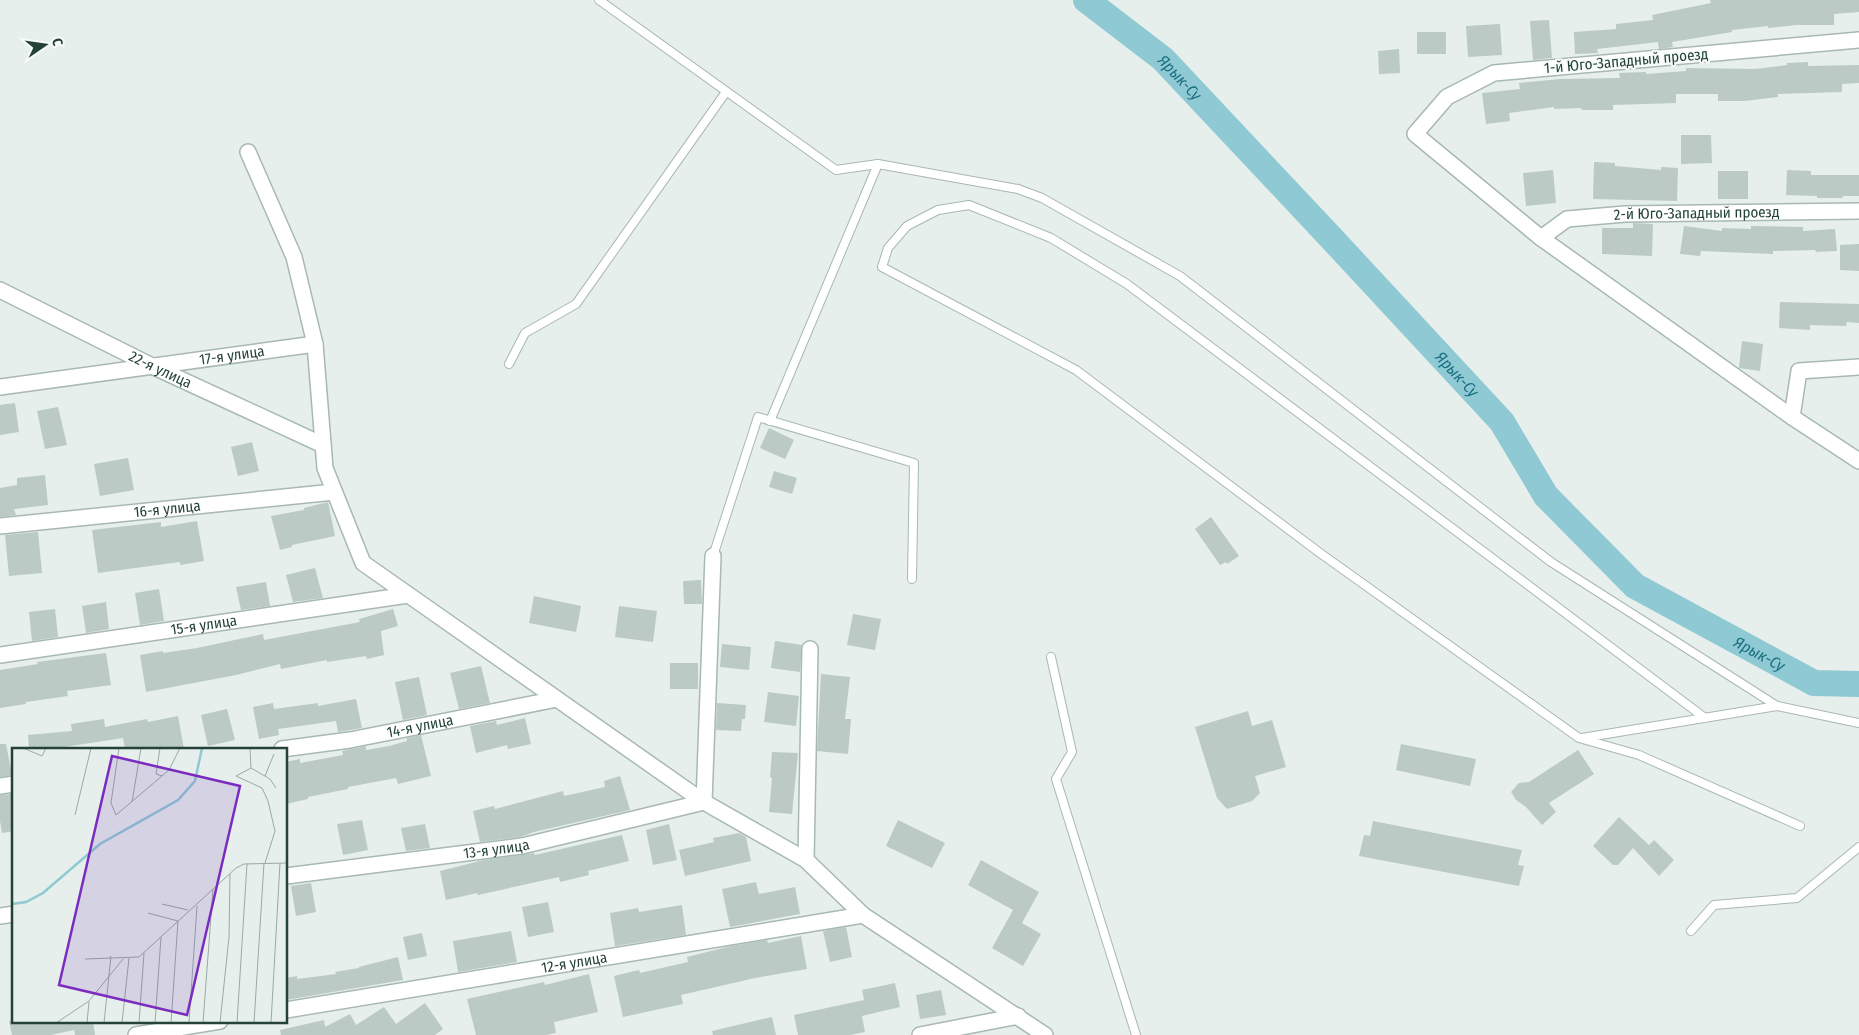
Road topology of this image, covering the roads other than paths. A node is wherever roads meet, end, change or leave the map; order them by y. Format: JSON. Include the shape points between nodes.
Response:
{"nodes":[{"id":1,"x":600,"y":0,"type":"edge"},
{"id":2,"x":1859,"y":40,"type":"edge"},
{"id":3,"x":726,"y":92,"type":"junction"},
{"id":4,"x":248,"y":152,"type":"dead end"},
{"id":5,"x":878,"y":164,"type":"junction"},
{"id":6,"x":1859,"y":211,"type":"edge"},
{"id":7,"x":1541,"y":238,"type":"junction"},
{"id":8,"x":0,"y":290,"type":"edge"},
{"id":9,"x":315,"y":344,"type":"junction"},
{"id":10,"x":509,"y":364,"type":"dead end"},
{"id":11,"x":152,"y":366,"type":"junction"},
{"id":12,"x":1859,"y":367,"type":"edge"},
{"id":13,"x":0,"y":387,"type":"edge"},
{"id":14,"x":1792,"y":417,"type":"junction"},
{"id":15,"x":770,"y":421,"type":"junction"},
{"id":16,"x":323,"y":445,"type":"junction"},
{"id":17,"x":1859,"y":461,"type":"edge"},
{"id":18,"x":334,"y":492,"type":"junction"},
{"id":19,"x":0,"y":526,"type":"edge"},
{"id":20,"x":713,"y":556,"type":"joint"},
{"id":21,"x":912,"y":579,"type":"dead end"},
{"id":22,"x":408,"y":595,"type":"junction"},
{"id":23,"x":810,"y":649,"type":"dead end"},
{"id":24,"x":0,"y":655,"type":"edge"},
{"id":25,"x":1051,"y":657,"type":"dead end"},
{"id":26,"x":557,"y":699,"type":"junction"},
{"id":27,"x":1777,"y":706,"type":"junction"},
{"id":28,"x":1704,"y":718,"type":"junction"},
{"id":29,"x":1859,"y":723,"type":"edge"},
{"id":30,"x":1579,"y":738,"type":"junction"},
{"id":31,"x":288,"y":748,"type":"edge"},
{"id":32,"x":704,"y":802,"type":"junction"},
{"id":33,"x":1800,"y":826,"type":"dead end"},
{"id":34,"x":1859,"y":848,"type":"edge"},
{"id":35,"x":806,"y":860,"type":"junction"},
{"id":36,"x":288,"y":876,"type":"edge"},
{"id":37,"x":862,"y":915,"type":"junction"},
{"id":38,"x":1692,"y":931,"type":"dead end"},
{"id":39,"x":288,"y":1010,"type":"edge"},
{"id":40,"x":1018,"y":1016,"type":"junction"},
{"id":41,"x":214,"y":1022,"type":"edge"},
{"id":42,"x":136,"y":1035,"type":"edge"},
{"id":43,"x":920,"y":1035,"type":"edge"},
{"id":44,"x":1045,"y":1035,"type":"edge"},
{"id":45,"x":1136,"y":1035,"type":"edge"}],
"edges":[{"from":1,"to":3,"type":"lane"},
{"from":2,"to":7,"type":"street","name":"1-й Юго-Западный проезд","via":[[1494,73],[1447,97],[1415,134]]},
{"from":3,"to":5,"type":"lane","via":[[836,170]]},
{"from":3,"to":10,"type":"lane","via":[[576,304],[525,333]]},
{"from":4,"to":9,"type":"street","via":[[294,257]]},
{"from":5,"to":15,"type":"lane"},
{"from":5,"to":27,"type":"lane","via":[[1018,189],[1042,198],[1180,276],[1551,562]]},
{"from":6,"to":7,"type":"street","name":"2-й Юго-Западный проезд","via":[[1625,214],[1567,219]]},
{"from":7,"to":14,"type":"street"},
{"from":8,"to":11,"type":"street","name":"22-я улица"},
{"from":9,"to":11,"type":"street","name":"17-я улица"},
{"from":9,"to":16,"type":"street"},
{"from":11,"to":13,"type":"street","name":"17-я улица"},
{"from":11,"to":16,"type":"street","name":"22-я улица"},
{"from":12,"to":14,"type":"street","via":[[1798,372]]},
{"from":14,"to":17,"type":"street"},
{"from":15,"to":20,"type":"lane","via":[[758,417]]},
{"from":15,"to":21,"type":"lane","via":[[914,463]]},
{"from":16,"to":18,"type":"street","via":[[325,468]]},
{"from":18,"to":19,"type":"street","name":"16-я улица"},
{"from":18,"to":22,"type":"street","via":[[363,563]]},
{"from":20,"to":32,"type":"street"},
{"from":22,"to":24,"type":"street","name":"15-я улица"},
{"from":22,"to":26,"type":"street"},
{"from":23,"to":35,"type":"street"},
{"from":25,"to":45,"type":"lane","via":[[1072,752],[1056,779]]},
{"from":26,"to":31,"type":"street","name":"14-я улица","via":[[350,740]]},
{"from":26,"to":32,"type":"street"},
{"from":27,"to":28,"type":"lane"},
{"from":27,"to":29,"type":"lane"},
{"from":28,"to":30,"type":"lane"},
{"from":28,"to":30,"type":"lane","via":[[1127,284],[1051,238],[969,205],[938,210],[907,226],[888,248],[882,267],[1076,370],[1320,553]]},
{"from":30,"to":33,"type":"lane","via":[[1640,755]]},
{"from":32,"to":35,"type":"street"},
{"from":32,"to":36,"type":"street","name":"13-я улица","via":[[522,846]]},
{"from":34,"to":38,"type":"lane","via":[[1797,898],[1714,905]]},
{"from":35,"to":37,"type":"street"},
{"from":37,"to":39,"type":"street","name":"12-я улица"},
{"from":37,"to":40,"type":"street"},
{"from":40,"to":43,"type":"street"},
{"from":40,"to":44,"type":"street"},
{"from":41,"to":42,"type":"street"}]}
